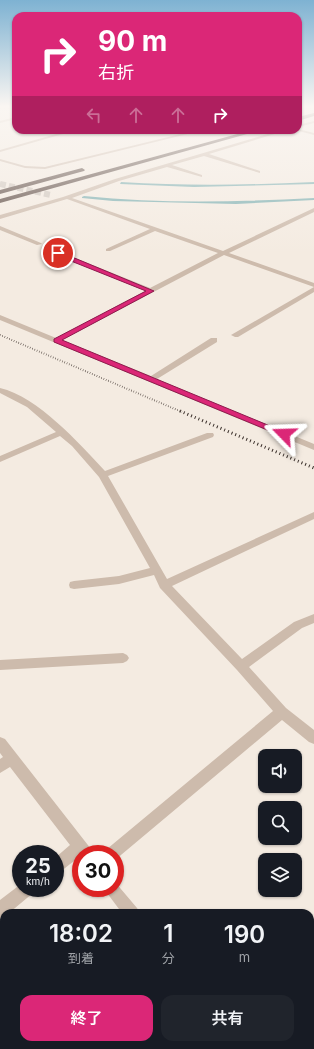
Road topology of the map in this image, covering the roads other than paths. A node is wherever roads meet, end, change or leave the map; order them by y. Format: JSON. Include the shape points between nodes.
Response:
{"nodes":[{"id":1,"x":98,"y":155,"type":"edge"},
{"id":2,"x":167,"y":155,"type":"edge"},
{"id":3,"x":200,"y":155,"type":"edge"},
{"id":4,"x":206,"y":155,"type":"edge"},
{"id":5,"x":0,"y":160,"type":"edge"},
{"id":6,"x":167,"y":165,"type":"junction"},
{"id":7,"x":92,"y":167,"type":"dead end"},
{"id":8,"x":258,"y":172,"type":"dead end"},
{"id":9,"x":200,"y":176,"type":"dead end"},
{"id":10,"x":0,"y":192,"type":"edge"},
{"id":11,"x":51,"y":195,"type":"tunnel mouth"},
{"id":12,"x":66,"y":198,"type":"junction"},
{"id":13,"x":0,"y":201,"type":"edge"},
{"id":14,"x":312,"y":212,"type":"edge"},
{"id":15,"x":0,"y":217,"type":"edge"},
{"id":16,"x":0,"y":228,"type":"edge"},
{"id":17,"x":154,"y":228,"type":"junction"},
{"id":18,"x":39,"y":244,"type":"dead end"},
{"id":19,"x":108,"y":250,"type":"dead end"},
{"id":20,"x":58,"y":253,"type":"dead end"},
{"id":21,"x":223,"y":253,"type":"junction"},
{"id":22,"x":314,"y":285,"type":"edge"},
{"id":23,"x":314,"y":289,"type":"edge"},
{"id":24,"x":151,"y":291,"type":"junction"},
{"id":25,"x":0,"y":317,"type":"edge"},
{"id":26,"x":235,"y":335,"type":"dead end"},
{"id":27,"x":57,"y":340,"type":"junction"},
{"id":28,"x":214,"y":340,"type":"dead end"},
{"id":29,"x":152,"y":379,"type":"junction"},
{"id":30,"x":0,"y":390,"type":"edge"},
{"id":31,"x":62,"y":432,"type":"junction"},
{"id":32,"x":210,"y":435,"type":"dead end"},
{"id":33,"x":314,"y":446,"type":"edge"},
{"id":34,"x":0,"y":459,"type":"edge"},
{"id":35,"x":103,"y":475,"type":"junction"},
{"id":36,"x":314,"y":514,"type":"edge"},
{"id":37,"x":157,"y":570,"type":"junction"},
{"id":38,"x":74,"y":585,"type":"dead end"},
{"id":39,"x":164,"y":585,"type":"junction"},
{"id":40,"x":314,"y":618,"type":"edge"},
{"id":41,"x":123,"y":658,"type":"dead end"},
{"id":42,"x":0,"y":665,"type":"edge"},
{"id":43,"x":241,"y":666,"type":"junction"},
{"id":44,"x":282,"y":712,"type":"junction"},
{"id":45,"x":314,"y":738,"type":"edge"},
{"id":46,"x":0,"y":743,"type":"edge"},
{"id":47,"x":11,"y":758,"type":"junction"},
{"id":48,"x":0,"y":767,"type":"edge"},
{"id":49,"x":79,"y":845,"type":"edge"},
{"id":50,"x":123,"y":845,"type":"edge"},
{"id":51,"x":17,"y":897,"type":"edge"},
{"id":52,"x":119,"y":897,"type":"edge"},
{"id":53,"x":1,"y":909,"type":"edge"},
{"id":54,"x":129,"y":909,"type":"edge"}],
"edges":[{"from":1,"to":5,"type":"street","via":[[45,168],[25,167]]},
{"from":2,"to":13,"type":"highway"},
{"from":3,"to":6,"type":"street"},
{"from":4,"to":8,"type":"street"},
{"from":6,"to":9,"type":"street"},
{"from":6,"to":12,"type":"street"},
{"from":7,"to":10,"type":"highway"},
{"from":11,"to":12,"type":"street"},
{"from":12,"to":15,"type":"street"},
{"from":12,"to":17,"type":"street"},
{"from":14,"to":21,"type":"street"},
{"from":16,"to":18,"type":"street"},
{"from":17,"to":19,"type":"street"},
{"from":17,"to":21,"type":"street"},
{"from":20,"to":24,"type":"street"},
{"from":21,"to":22,"type":"street"},
{"from":21,"to":24,"type":"street"},
{"from":23,"to":26,"type":"street"},
{"from":24,"to":27,"type":"street"},
{"from":25,"to":27,"type":"street"},
{"from":27,"to":29,"type":"street"},
{"from":28,"to":29,"type":"street"},
{"from":29,"to":33,"type":"street"},
{"from":30,"to":31,"type":"street","via":[[30,405]]},
{"from":31,"to":34,"type":"street"},
{"from":31,"to":35,"type":"street"},
{"from":32,"to":35,"type":"street"},
{"from":35,"to":37,"type":"street"},
{"from":36,"to":39,"type":"street"},
{"from":37,"to":38,"type":"street","via":[[119,580]]},
{"from":37,"to":39,"type":"street"},
{"from":39,"to":43,"type":"street"},
{"from":40,"to":43,"type":"street","via":[[298,624]]},
{"from":41,"to":42,"type":"street"},
{"from":43,"to":44,"type":"street"},
{"from":44,"to":45,"type":"street"},
{"from":44,"to":50,"type":"street"},
{"from":46,"to":47,"type":"street"},
{"from":47,"to":48,"type":"street"},
{"from":47,"to":49,"type":"street"},
{"from":51,"to":53,"type":"street"},
{"from":52,"to":54,"type":"street"}]}
